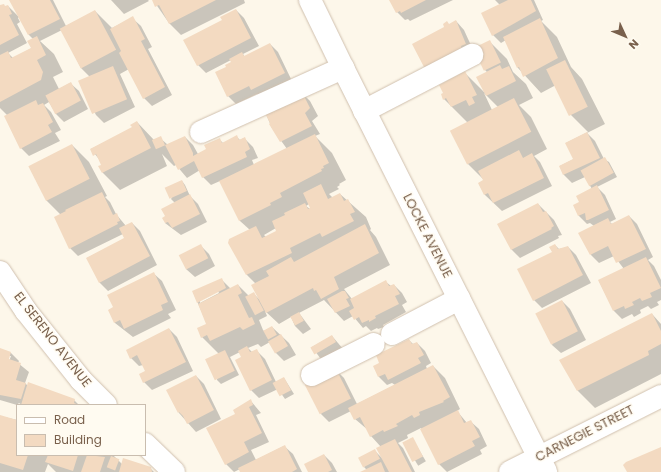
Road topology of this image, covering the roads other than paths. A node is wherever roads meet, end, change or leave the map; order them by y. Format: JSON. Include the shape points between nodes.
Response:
{"nodes":[{"id":1,"x":310,"y":0,"type":"edge"},
{"id":2,"x":472,"y":55,"type":"dead end"},
{"id":3,"x":343,"y":68,"type":"junction"},
{"id":4,"x":364,"y":111,"type":"junction"},
{"id":5,"x":201,"y":132,"type":"dead end"},
{"id":6,"x":0,"y":272,"type":"edge"},
{"id":7,"x":459,"y":299,"type":"junction"},
{"id":8,"x":312,"y":375,"type":"dead end"},
{"id":9,"x":661,"y":396,"type":"edge"},
{"id":10,"x":105,"y":404,"type":"edge"},
{"id":11,"x":146,"y":445,"type":"edge"},
{"id":12,"x":542,"y":465,"type":"edge"},
{"id":13,"x":174,"y":472,"type":"edge"},
{"id":14,"x":510,"y":472,"type":"edge"}],
"edges":[{"from":1,"to":3,"type":"street","name":"LOCKE AVENUE"},
{"from":2,"to":4,"type":"street"},
{"from":3,"to":4,"type":"street","name":"LOCKE AVENUE"},
{"from":3,"to":5,"type":"street"},
{"from":4,"to":7,"type":"street","name":"LOCKE AVENUE"},
{"from":6,"to":10,"type":"street","name":"EL SERENO AVENUE","via":[[26,311],[81,380]]},
{"from":7,"to":8,"type":"street"},
{"from":7,"to":12,"type":"street","name":"LOCKE AVENUE"},
{"from":9,"to":12,"type":"street","name":"CARNEGIE STREET"},
{"from":11,"to":13,"type":"street"},
{"from":12,"to":14,"type":"street","name":"CARNEGIE STREET"}]}
